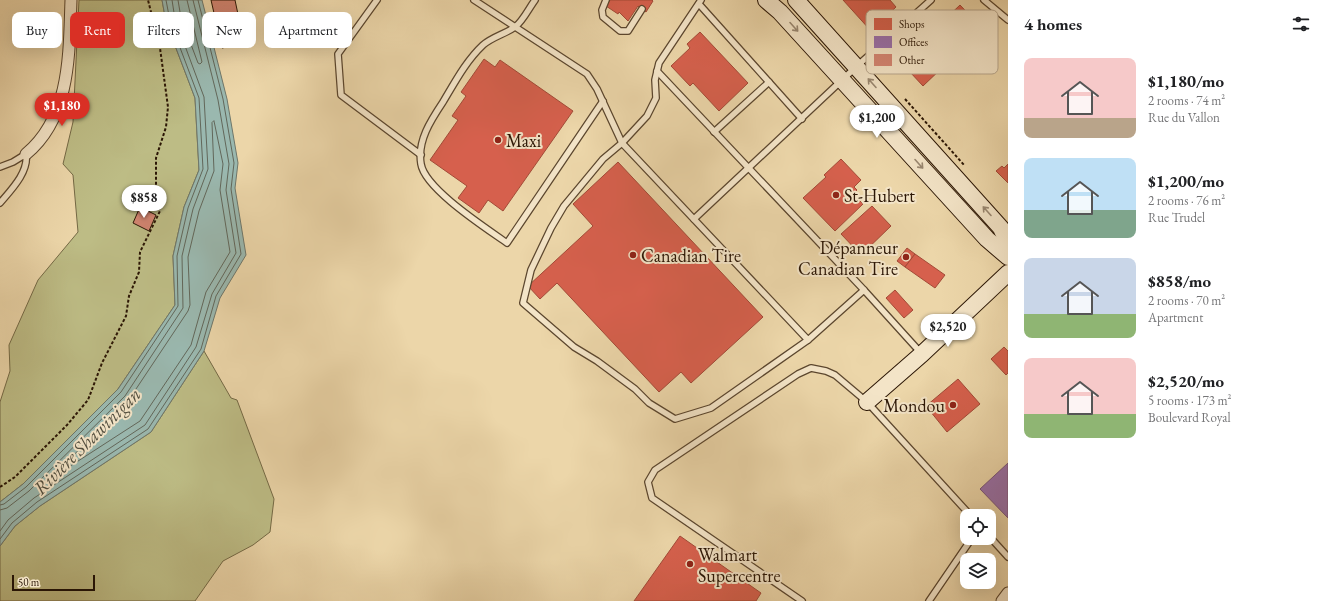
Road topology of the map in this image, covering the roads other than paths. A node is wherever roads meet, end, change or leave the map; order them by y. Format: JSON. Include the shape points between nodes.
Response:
{"nodes":[{"id":1,"x":71,"y":0,"type":"edge"},
{"id":2,"x":377,"y":0,"type":"edge"},
{"id":3,"x":474,"y":0,"type":"edge"},
{"id":4,"x":534,"y":0,"type":"edge"},
{"id":5,"x":606,"y":0,"type":"edge"},
{"id":6,"x":766,"y":0,"type":"edge"},
{"id":7,"x":796,"y":0,"type":"edge"},
{"id":8,"x":931,"y":0,"type":"edge"},
{"id":9,"x":984,"y":0,"type":"edge"},
{"id":10,"x":700,"y":2,"type":"edge"},
{"id":11,"x":642,"y":9,"type":"dead end"},
{"id":12,"x":920,"y":10,"type":"edge"},
{"id":13,"x":996,"y":10,"type":"edge"},
{"id":14,"x":998,"y":12,"type":"edge"},
{"id":15,"x":1008,"y":20,"type":"edge"},
{"id":16,"x":516,"y":27,"type":"junction"},
{"id":17,"x":866,"y":58,"type":"edge"},
{"id":18,"x":857,"y":66,"type":"junction"},
{"id":19,"x":657,"y":71,"type":"junction"},
{"id":20,"x":843,"y":80,"type":"junction"},
{"id":21,"x":769,"y":82,"type":"junction"},
{"id":22,"x":603,"y":101,"type":"junction"},
{"id":23,"x":802,"y":119,"type":"junction"},
{"id":24,"x":714,"y":132,"type":"junction"},
{"id":25,"x":622,"y":143,"type":"junction"},
{"id":26,"x":26,"y":154,"type":"junction"},
{"id":27,"x":421,"y":155,"type":"junction"},
{"id":28,"x":0,"y":166,"type":"edge"},
{"id":29,"x":749,"y":168,"type":"junction"},
{"id":30,"x":0,"y":203,"type":"edge"},
{"id":31,"x":694,"y":219,"type":"junction"},
{"id":32,"x":1008,"y":243,"type":"edge"},
{"id":33,"x":1008,"y":257,"type":"edge"},
{"id":34,"x":1008,"y":273,"type":"edge"},
{"id":35,"x":864,"y":290,"type":"junction"},
{"id":36,"x":808,"y":340,"type":"junction"},
{"id":37,"x":922,"y":354,"type":"junction"},
{"id":38,"x":867,"y":402,"type":"junction"},
{"id":39,"x":965,"y":509,"type":"edge"},
{"id":40,"x":996,"y":544,"type":"edge"},
{"id":41,"x":967,"y":545,"type":"edge"},
{"id":42,"x":1008,"y":557,"type":"edge"},
{"id":43,"x":1008,"y":593,"type":"edge"},
{"id":44,"x":802,"y":601,"type":"edge"},
{"id":45,"x":929,"y":601,"type":"edge"},
{"id":46,"x":1002,"y":601,"type":"edge"}],
"edges":[{"from":1,"to":26,"type":"street","via":[[68,61],[61,98],[47,130]]},
{"from":2,"to":27,"type":"lane","via":[[338,54],[341,95]]},
{"from":3,"to":16,"type":"lane"},
{"from":4,"to":16,"type":"lane"},
{"from":5,"to":11,"type":"lane","via":[[602,10],[603,17],[620,31],[628,31]]},
{"from":6,"to":20,"type":"main road","one_way":true},
{"from":7,"to":18,"type":"main road"},
{"from":8,"to":12,"type":"lane"},
{"from":9,"to":13,"type":"lane"},
{"from":10,"to":19,"type":"lane","via":[[659,63]]},
{"from":10,"to":21,"type":"lane"},
{"from":14,"to":15,"type":"lane"},
{"from":16,"to":22,"type":"lane","via":[[587,74]]},
{"from":16,"to":27,"type":"lane","via":[[485,44],[471,58],[428,126]]},
{"from":17,"to":18,"type":"lane"},
{"from":18,"to":20,"type":"lane"},
{"from":32,"to":18,"type":"main road","one_way":true,"via":[[1002,228]]},
{"from":19,"to":24,"type":"lane"},
{"from":19,"to":25,"type":"lane","via":[[656,98],[647,116]]},
{"from":20,"to":23,"type":"lane"},
{"from":20,"to":33,"type":"main road","one_way":true,"via":[[987,239]]},
{"from":21,"to":23,"type":"lane"},
{"from":21,"to":24,"type":"lane"},
{"from":22,"to":25,"type":"lane"},
{"from":22,"to":27,"type":"lane","via":[[507,243],[452,204],[425,174]]},
{"from":23,"to":29,"type":"lane"},
{"from":24,"to":29,"type":"lane"},
{"from":25,"to":31,"type":"lane"},
{"from":25,"to":36,"type":"lane","via":[[603,159],[564,206],[531,270],[523,303],[574,348],[597,361],[649,403],[675,419],[711,408]]},
{"from":26,"to":28,"type":"lane"},
{"from":26,"to":30,"type":"lane","via":[[22,172]]},
{"from":29,"to":31,"type":"lane"},
{"from":29,"to":35,"type":"lane"},
{"from":31,"to":36,"type":"lane"},
{"from":34,"to":37,"type":"main road"},
{"from":35,"to":36,"type":"lane"},
{"from":35,"to":37,"type":"lane"},
{"from":37,"to":38,"type":"main road"},
{"from":38,"to":39,"type":"lane"},
{"from":38,"to":44,"type":"lane","via":[[835,375],[811,368],[798,374],[655,470],[648,482],[652,498]]},
{"from":40,"to":42,"type":"lane"},
{"from":41,"to":45,"type":"lane"},
{"from":43,"to":46,"type":"street"}]}
